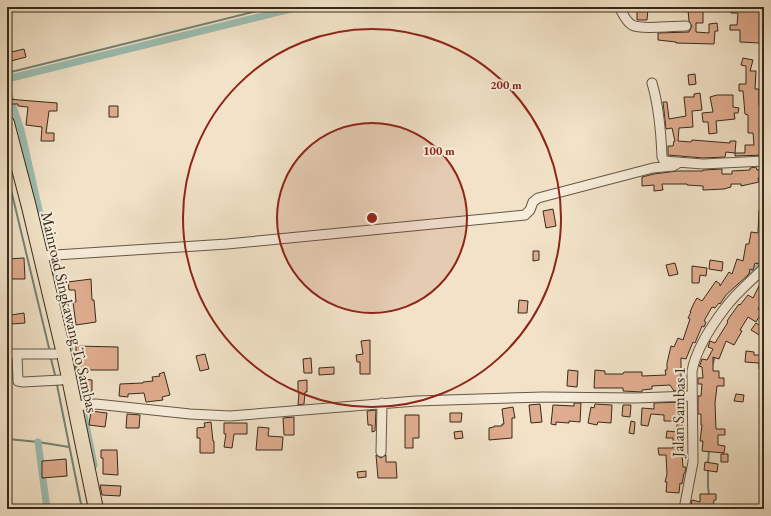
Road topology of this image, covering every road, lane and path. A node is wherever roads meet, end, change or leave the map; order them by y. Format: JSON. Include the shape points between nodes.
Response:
{"nodes":[{"id":1,"x":620,"y":7,"type":"edge"},
{"id":2,"x":686,"y":26,"type":"dead end"},
{"id":3,"x":652,"y":83,"type":"dead end"},
{"id":4,"x":7,"y":123,"type":"edge"},
{"id":5,"x":7,"y":156,"type":"edge"},
{"id":6,"x":764,"y":161,"type":"edge"},
{"id":7,"x":680,"y":162,"type":"junction"},
{"id":8,"x":28,"y":223,"type":"junction"},
{"id":9,"x":40,"y":256,"type":"junction"},
{"id":10,"x":764,"y":268,"type":"edge"},
{"id":11,"x":7,"y":354,"type":"edge"},
{"id":12,"x":17,"y":354,"type":"junction"},
{"id":13,"x":55,"y":354,"type":"junction"},
{"id":14,"x":61,"y":380,"type":"junction"},
{"id":15,"x":692,"y":396,"type":"junction"},
{"id":16,"x":382,"y":403,"type":"junction"},
{"id":17,"x":74,"y":406,"type":"junction"},
{"id":18,"x":381,"y":452,"type":"dead end"},
{"id":19,"x":81,"y":454,"type":"junction"},
{"id":20,"x":88,"y":509,"type":"edge"},
{"id":21,"x":96,"y":509,"type":"edge"},
{"id":22,"x":684,"y":509,"type":"edge"}],
"edges":[{"from":1,"to":2,"type":"street","via":[[625,19],[632,26]]},
{"from":3,"to":7,"type":"street","via":[[661,128],[662,159],[667,162]]},
{"from":4,"to":8,"type":"highway","name":"Mainroad Singkawang To Sambas"},
{"from":5,"to":8,"type":"highway","name":"Mainroad Singkawang To Sambas"},
{"from":6,"to":7,"type":"street","via":[[703,164]]},
{"from":7,"to":9,"type":"street","via":[[673,166],[653,168],[538,198],[525,215],[227,244]]},
{"from":8,"to":9,"type":"highway","name":"Mainroad Singkawang To Sambas"},
{"from":8,"to":13,"type":"highway","name":"Mainroad Singkawang To Sambas"},
{"from":9,"to":17,"type":"highway","name":"Mainroad Singkawang To Sambas"},
{"from":10,"to":15,"type":"street","name":"Jalan Sambas 1","via":[[725,307],[702,343],[692,371]]},
{"from":11,"to":12,"type":"street"},
{"from":12,"to":13,"type":"street"},
{"from":12,"to":14,"type":"street","via":[[18,381]]},
{"from":13,"to":14,"type":"highway","name":"Mainroad Singkawang To Sambas"},
{"from":14,"to":19,"type":"highway","name":"Mainroad Singkawang To Sambas"},
{"from":15,"to":16,"type":"street","via":[[543,396]]},
{"from":15,"to":22,"type":"street","name":"Jalan Sambas 1","via":[[692,462]]},
{"from":16,"to":17,"type":"street","via":[[225,416],[96,404]]},
{"from":16,"to":18,"type":"street"},
{"from":17,"to":19,"type":"highway","name":"Mainroad Singkawang To Sambas"},
{"from":19,"to":20,"type":"highway","name":"Mainroad Singkawang To Sambas"},
{"from":19,"to":21,"type":"highway","name":"Mainroad Singkawang To Sambas"}]}
